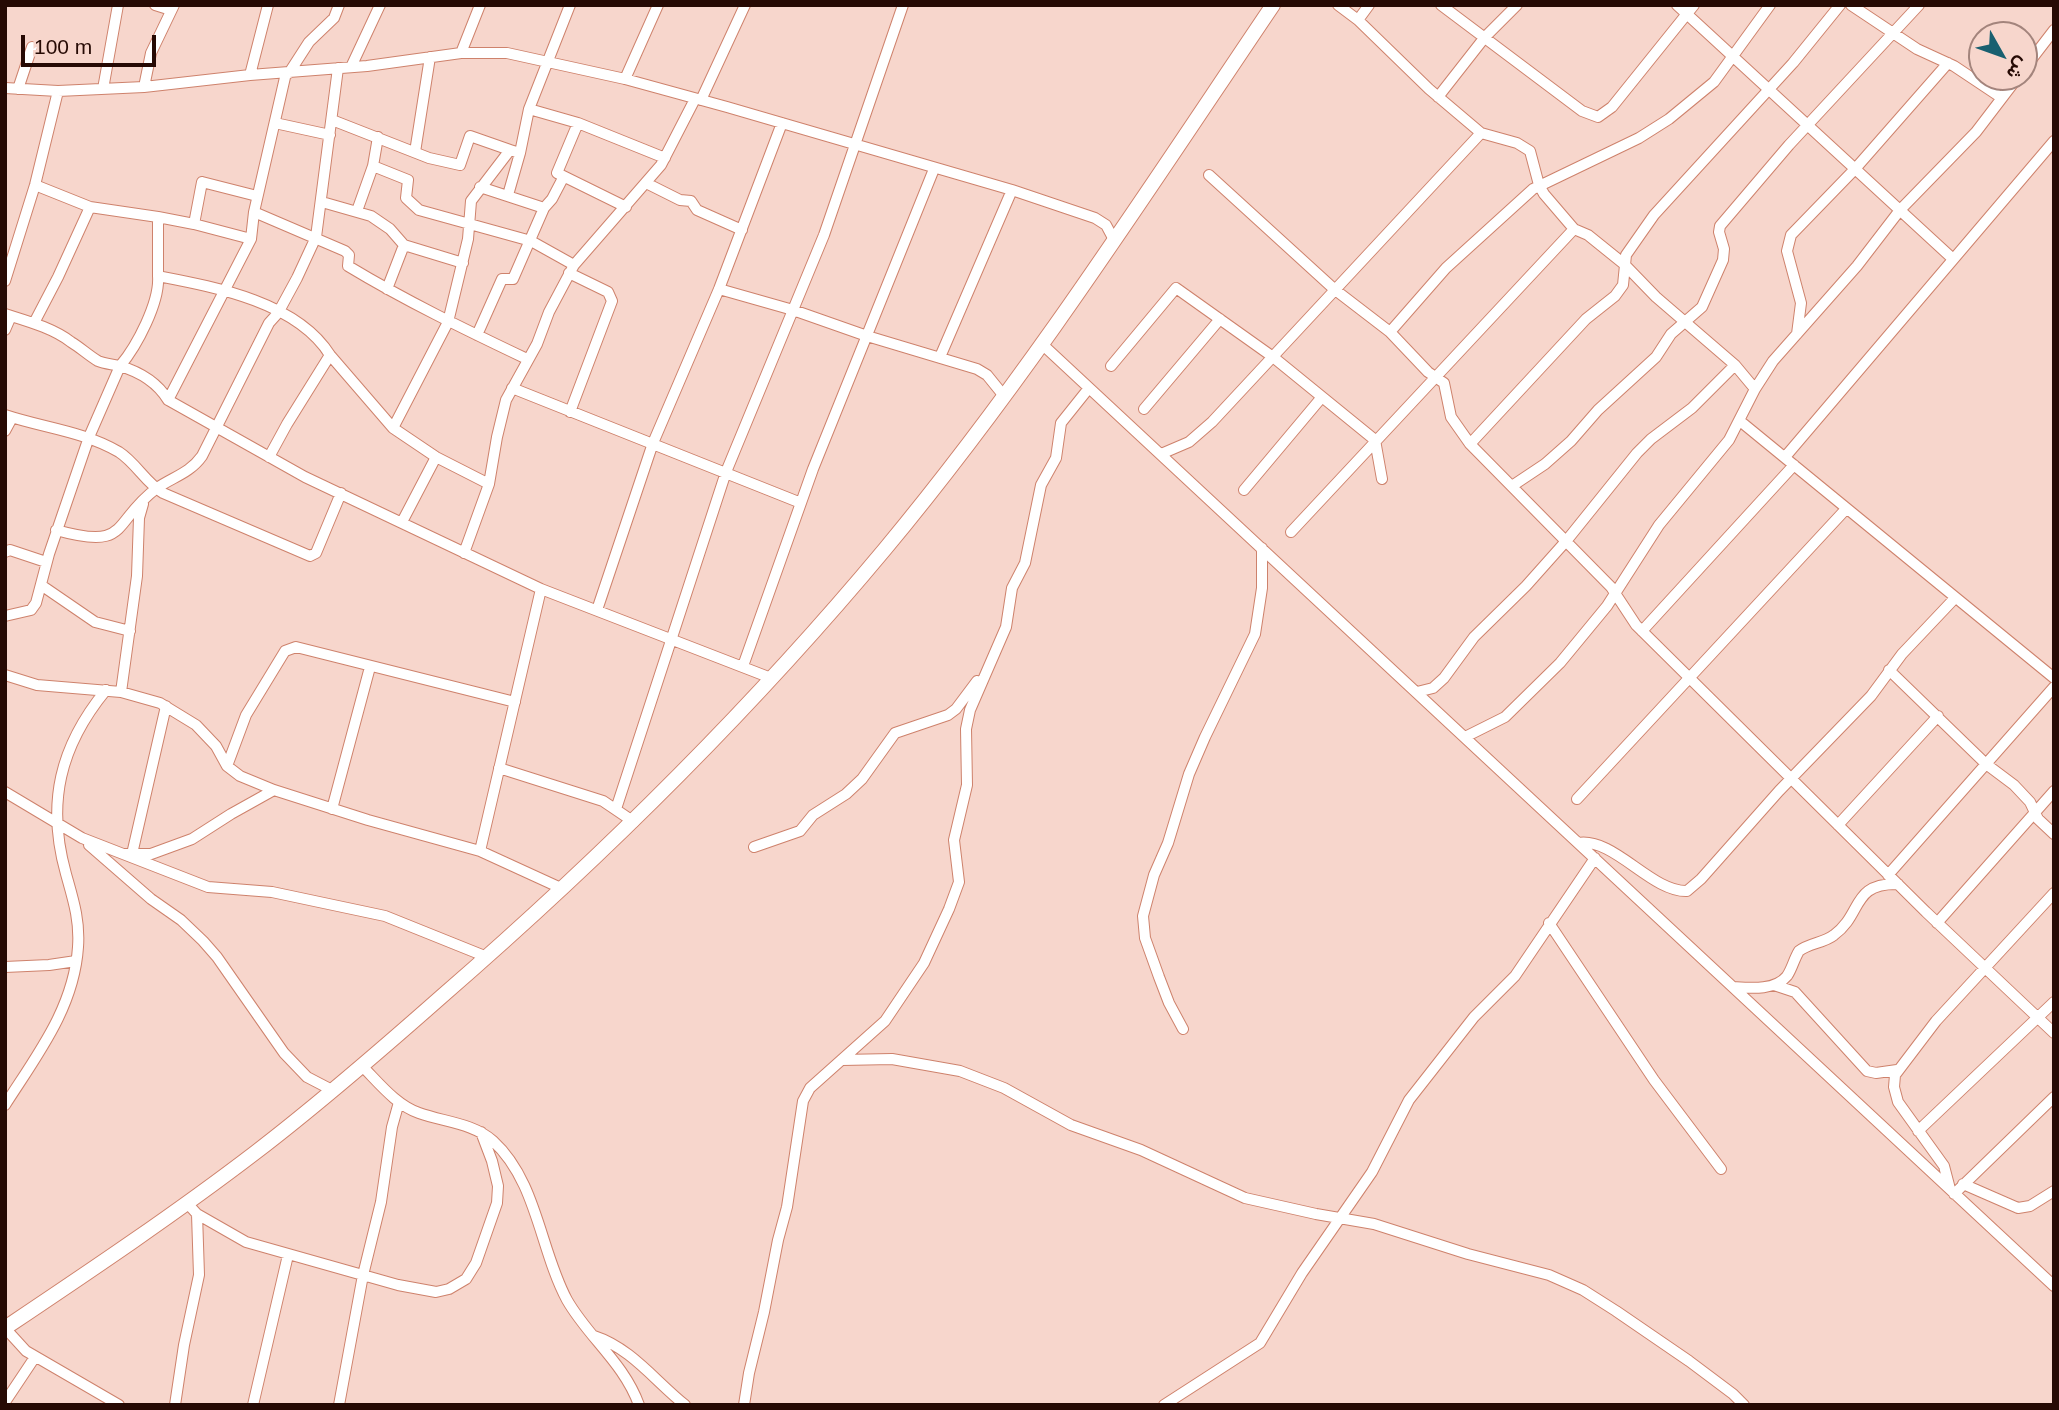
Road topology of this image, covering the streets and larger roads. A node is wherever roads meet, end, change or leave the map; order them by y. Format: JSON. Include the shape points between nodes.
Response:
{"nodes":[{"id":1,"x":118,"y":5,"type":"edge"},
{"id":2,"x":155,"y":5,"type":"edge"},
{"id":3,"x":268,"y":5,"type":"edge"},
{"id":4,"x":339,"y":5,"type":"edge"},
{"id":5,"x":380,"y":5,"type":"edge"},
{"id":6,"x":480,"y":5,"type":"edge"},
{"id":7,"x":570,"y":5,"type":"edge"},
{"id":8,"x":658,"y":5,"type":"edge"},
{"id":9,"x":745,"y":5,"type":"edge"},
{"id":10,"x":903,"y":5,"type":"edge"},
{"id":11,"x":1273,"y":5,"type":"edge"},
{"id":12,"x":1338,"y":5,"type":"edge"},
{"id":13,"x":1369,"y":5,"type":"edge"},
{"id":14,"x":1441,"y":5,"type":"edge"},
{"id":15,"x":1517,"y":5,"type":"edge"},
{"id":16,"x":1677,"y":5,"type":"edge"},
{"id":17,"x":1770,"y":5,"type":"edge"},
{"id":18,"x":1840,"y":5,"type":"edge"},
{"id":19,"x":1851,"y":5,"type":"edge"},
{"id":20,"x":1919,"y":5,"type":"edge"},
{"id":21,"x":172,"y":8,"type":"edge"},
{"id":22,"x":1691,"y":10,"type":"edge"},
{"id":23,"x":1358,"y":20,"type":"junction"},
{"id":24,"x":2054,"y":30,"type":"edge"},
{"id":25,"x":1892,"y":33,"type":"junction"},
{"id":26,"x":1485,"y":37,"type":"junction"},
{"id":27,"x":32,"y":47,"type":"dead end"},
{"id":28,"x":2038,"y":51,"type":"edge"},
{"id":29,"x":461,"y":53,"type":"junction"},
{"id":30,"x":430,"y":57,"type":"junction"},
{"id":31,"x":1733,"y":57,"type":"junction"},
{"id":32,"x":546,"y":63,"type":"junction"},
{"id":33,"x":1948,"y":63,"type":"junction"},
{"id":34,"x":338,"y":68,"type":"junction"},
{"id":35,"x":351,"y":68,"type":"junction"},
{"id":36,"x":288,"y":73,"type":"junction"},
{"id":37,"x":250,"y":75,"type":"junction"},
{"id":38,"x":625,"y":79,"type":"junction"},
{"id":39,"x":5,"y":88,"type":"edge"},
{"id":40,"x":144,"y":88,"type":"junction"},
{"id":41,"x":18,"y":89,"type":"junction"},
{"id":42,"x":103,"y":89,"type":"junction"},
{"id":43,"x":1769,"y":90,"type":"junction"},
{"id":44,"x":58,"y":91,"type":"junction"},
{"id":45,"x":2007,"y":91,"type":"edge"},
{"id":46,"x":1438,"y":97,"type":"junction"},
{"id":47,"x":2002,"y":98,"type":"junction"},
{"id":48,"x":698,"y":100,"type":"junction"},
{"id":49,"x":530,"y":109,"type":"junction"},
{"id":50,"x":332,"y":120,"type":"junction"},
{"id":51,"x":275,"y":123,"type":"junction"},
{"id":52,"x":578,"y":123,"type":"junction"},
{"id":53,"x":782,"y":123,"type":"junction"},
{"id":54,"x":1808,"y":125,"type":"junction"},
{"id":55,"x":1480,"y":133,"type":"junction"},
{"id":56,"x":330,"y":135,"type":"junction"},
{"id":57,"x":378,"y":137,"type":"junction"},
{"id":58,"x":2054,"y":141,"type":"edge"},
{"id":59,"x":856,"y":146,"type":"junction"},
{"id":60,"x":415,"y":152,"type":"junction"},
{"id":61,"x":515,"y":152,"type":"junction"},
{"id":62,"x":665,"y":158,"type":"junction"},
{"id":63,"x":373,"y":166,"type":"junction"},
{"id":64,"x":934,"y":169,"type":"junction"},
{"id":65,"x":1855,"y":169,"type":"junction"},
{"id":66,"x":1209,"y":175,"type":"dead end"},
{"id":67,"x":563,"y":177,"type":"junction"},
{"id":68,"x":646,"y":183,"type":"junction"},
{"id":69,"x":35,"y":185,"type":"junction"},
{"id":70,"x":1539,"y":185,"type":"junction"},
{"id":71,"x":480,"y":187,"type":"junction"},
{"id":72,"x":1012,"y":190,"type":"junction"},
{"id":73,"x":508,"y":195,"type":"junction"},
{"id":74,"x":257,"y":196,"type":"junction"},
{"id":75,"x":322,"y":202,"type":"junction"},
{"id":76,"x":90,"y":206,"type":"junction"},
{"id":77,"x":626,"y":207,"type":"junction"},
{"id":78,"x":544,"y":208,"type":"junction"},
{"id":79,"x":357,"y":211,"type":"junction"},
{"id":80,"x":1900,"y":211,"type":"junction"},
{"id":81,"x":254,"y":212,"type":"junction"},
{"id":82,"x":158,"y":217,"type":"junction"},
{"id":83,"x":194,"y":224,"type":"junction"},
{"id":84,"x":468,"y":224,"type":"junction"},
{"id":85,"x":1574,"y":229,"type":"junction"},
{"id":86,"x":742,"y":230,"type":"junction"},
{"id":87,"x":316,"y":237,"type":"junction"},
{"id":88,"x":251,"y":239,"type":"junction"},
{"id":89,"x":1114,"y":240,"type":"junction"},
{"id":90,"x":531,"y":242,"type":"junction"},
{"id":91,"x":404,"y":245,"type":"junction"},
{"id":92,"x":1953,"y":259,"type":"junction"},
{"id":93,"x":463,"y":262,"type":"junction"},
{"id":94,"x":1624,"y":264,"type":"junction"},
{"id":95,"x":572,"y":269,"type":"junction"},
{"id":96,"x":158,"y":276,"type":"junction"},
{"id":97,"x":5,"y":281,"type":"edge"},
{"id":98,"x":225,"y":289,"type":"junction"},
{"id":99,"x":387,"y":289,"type":"junction"},
{"id":100,"x":719,"y":289,"type":"junction"},
{"id":101,"x":1334,"y":289,"type":"junction"},
{"id":102,"x":793,"y":310,"type":"junction"},
{"id":103,"x":278,"y":313,"type":"junction"},
{"id":104,"x":8,"y":315,"type":"edge"},
{"id":105,"x":1220,"y":319,"type":"junction"},
{"id":106,"x":1684,"y":321,"type":"junction"},
{"id":107,"x":448,"y":322,"type":"junction"},
{"id":108,"x":34,"y":323,"type":"junction"},
{"id":109,"x":5,"y":330,"type":"edge"},
{"id":110,"x":1390,"y":332,"type":"junction"},
{"id":111,"x":1797,"y":334,"type":"junction"},
{"id":112,"x":477,"y":335,"type":"junction"},
{"id":113,"x":867,"y":336,"type":"junction"},
{"id":114,"x":1043,"y":345,"type":"junction"},
{"id":115,"x":330,"y":355,"type":"junction"},
{"id":116,"x":940,"y":357,"type":"junction"},
{"id":117,"x":1273,"y":357,"type":"junction"},
{"id":118,"x":527,"y":359,"type":"junction"},
{"id":119,"x":1735,"y":365,"type":"junction"},
{"id":120,"x":120,"y":366,"type":"junction"},
{"id":121,"x":1111,"y":366,"type":"dead end"},
{"id":122,"x":1435,"y":377,"type":"junction"},
{"id":123,"x":512,"y":388,"type":"junction"},
{"id":124,"x":1089,"y":388,"type":"junction"},
{"id":125,"x":1755,"y":389,"type":"junction"},
{"id":126,"x":1004,"y":396,"type":"junction"},
{"id":127,"x":1322,"y":397,"type":"junction"},
{"id":128,"x":168,"y":400,"type":"junction"},
{"id":129,"x":1144,"y":409,"type":"dead end"},
{"id":130,"x":570,"y":412,"type":"junction"},
{"id":131,"x":9,"y":417,"type":"edge"},
{"id":132,"x":1740,"y":421,"type":"junction"},
{"id":133,"x":393,"y":428,"type":"junction"},
{"id":134,"x":218,"y":429,"type":"junction"},
{"id":135,"x":5,"y":431,"type":"edge"},
{"id":136,"x":89,"y":437,"type":"junction"},
{"id":137,"x":1375,"y":442,"type":"junction"},
{"id":138,"x":653,"y":443,"type":"junction"},
{"id":139,"x":1470,"y":444,"type":"junction"},
{"id":140,"x":1161,"y":454,"type":"junction"},
{"id":141,"x":269,"y":457,"type":"junction"},
{"id":142,"x":436,"y":457,"type":"junction"},
{"id":143,"x":1790,"y":461,"type":"junction"},
{"id":144,"x":726,"y":472,"type":"junction"},
{"id":145,"x":1382,"y":479,"type":"dead end"},
{"id":146,"x":489,"y":484,"type":"junction"},
{"id":147,"x":1512,"y":486,"type":"junction"},
{"id":148,"x":156,"y":489,"type":"junction"},
{"id":149,"x":1244,"y":490,"type":"dead end"},
{"id":150,"x":341,"y":493,"type":"junction"},
{"id":151,"x":143,"y":502,"type":"junction"},
{"id":152,"x":801,"y":503,"type":"junction"},
{"id":153,"x":1846,"y":509,"type":"junction"},
{"id":154,"x":402,"y":522,"type":"junction"},
{"id":155,"x":56,"y":530,"type":"junction"},
{"id":156,"x":1290,"y":532,"type":"dead end"},
{"id":157,"x":1567,"y":540,"type":"junction"},
{"id":158,"x":1262,"y":548,"type":"junction"},
{"id":159,"x":5,"y":552,"type":"edge"},
{"id":160,"x":464,"y":553,"type":"junction"},
{"id":161,"x":46,"y":562,"type":"junction"},
{"id":162,"x":41,"y":585,"type":"junction"},
{"id":163,"x":541,"y":589,"type":"junction"},
{"id":164,"x":1616,"y":593,"type":"junction"},
{"id":165,"x":1955,"y":598,"type":"junction"},
{"id":166,"x":597,"y":610,"type":"junction"},
{"id":167,"x":5,"y":617,"type":"edge"},
{"id":168,"x":130,"y":631,"type":"junction"},
{"id":169,"x":1642,"y":631,"type":"junction"},
{"id":170,"x":672,"y":640,"type":"junction"},
{"id":171,"x":743,"y":666,"type":"junction"},
{"id":172,"x":370,"y":667,"type":"junction"},
{"id":173,"x":1889,"y":670,"type":"junction"},
{"id":174,"x":985,"y":671,"type":"junction"},
{"id":175,"x":5,"y":675,"type":"edge"},
{"id":176,"x":1689,"y":676,"type":"junction"},
{"id":177,"x":771,"y":678,"type":"junction"},
{"id":178,"x":2054,"y":678,"type":"edge"},
{"id":179,"x":2054,"y":687,"type":"edge"},
{"id":180,"x":106,"y":690,"type":"junction"},
{"id":181,"x":121,"y":692,"type":"junction"},
{"id":182,"x":1417,"y":692,"type":"junction"},
{"id":183,"x":515,"y":702,"type":"junction"},
{"id":184,"x":166,"y":706,"type":"junction"},
{"id":185,"x":1938,"y":716,"type":"junction"},
{"id":186,"x":1465,"y":737,"type":"junction"},
{"id":187,"x":1986,"y":764,"type":"junction"},
{"id":188,"x":228,"y":765,"type":"junction"},
{"id":189,"x":499,"y":768,"type":"junction"},
{"id":190,"x":1792,"y":779,"type":"junction"},
{"id":191,"x":274,"y":790,"type":"junction"},
{"id":192,"x":2054,"y":791,"type":"edge"},
{"id":193,"x":5,"y":792,"type":"edge"},
{"id":194,"x":1577,"y":799,"type":"dead end"},
{"id":195,"x":332,"y":808,"type":"junction"},
{"id":196,"x":616,"y":809,"type":"junction"},
{"id":197,"x":2035,"y":812,"type":"junction"},
{"id":198,"x":634,"y":822,"type":"junction"},
{"id":199,"x":58,"y":823,"type":"junction"},
{"id":200,"x":1838,"y":825,"type":"junction"},
{"id":201,"x":2054,"y":834,"type":"edge"},
{"id":202,"x":82,"y":838,"type":"junction"},
{"id":203,"x":1578,"y":843,"type":"junction"},
{"id":204,"x":754,"y":847,"type":"dead end"},
{"id":205,"x":480,"y":851,"type":"junction"},
{"id":206,"x":127,"y":854,"type":"junction"},
{"id":207,"x":1595,"y":858,"type":"junction"},
{"id":208,"x":1888,"y":875,"type":"junction"},
{"id":209,"x":1898,"y":884,"type":"junction"},
{"id":210,"x":563,"y":889,"type":"junction"},
{"id":211,"x":2054,"y":893,"type":"edge"},
{"id":212,"x":1549,"y":923,"type":"junction"},
{"id":213,"x":1937,"y":923,"type":"junction"},
{"id":214,"x":487,"y":957,"type":"junction"},
{"id":215,"x":76,"y":961,"type":"junction"},
{"id":216,"x":7,"y":968,"type":"edge"},
{"id":217,"x":1987,"y":968,"type":"junction"},
{"id":218,"x":1774,"y":985,"type":"junction"},
{"id":219,"x":1732,"y":987,"type":"junction"},
{"id":220,"x":2054,"y":1002,"type":"edge"},
{"id":221,"x":2038,"y":1017,"type":"junction"},
{"id":222,"x":1183,"y":1029,"type":"dead end"},
{"id":223,"x":2054,"y":1032,"type":"edge"},
{"id":224,"x":842,"y":1060,"type":"junction"},
{"id":225,"x":362,"y":1066,"type":"junction"},
{"id":226,"x":1897,"y":1070,"type":"junction"},
{"id":227,"x":332,"y":1090,"type":"junction"},
{"id":228,"x":2054,"y":1097,"type":"edge"},
{"id":229,"x":399,"y":1102,"type":"junction"},
{"id":230,"x":5,"y":1105,"type":"edge"},
{"id":231,"x":1918,"y":1131,"type":"junction"},
{"id":232,"x":481,"y":1132,"type":"junction"},
{"id":233,"x":1721,"y":1169,"type":"dead end"},
{"id":234,"x":1963,"y":1184,"type":"junction"},
{"id":235,"x":1952,"y":1191,"type":"junction"},
{"id":236,"x":2054,"y":1191,"type":"edge"},
{"id":237,"x":192,"y":1208,"type":"junction"},
{"id":238,"x":1339,"y":1217,"type":"junction"},
{"id":239,"x":288,"y":1255,"type":"junction"},
{"id":240,"x":363,"y":1275,"type":"junction"},
{"id":241,"x":2054,"y":1286,"type":"edge"},
{"id":242,"x":5,"y":1328,"type":"edge"},
{"id":243,"x":594,"y":1336,"type":"junction"},
{"id":244,"x":35,"y":1357,"type":"junction"},
{"id":245,"x":5,"y":1402,"type":"edge"},
{"id":246,"x":119,"y":1405,"type":"edge"},
{"id":247,"x":175,"y":1405,"type":"edge"},
{"id":248,"x":253,"y":1405,"type":"edge"},
{"id":249,"x":339,"y":1405,"type":"edge"},
{"id":250,"x":639,"y":1405,"type":"edge"},
{"id":251,"x":685,"y":1405,"type":"edge"},
{"id":252,"x":744,"y":1405,"type":"edge"},
{"id":253,"x":1164,"y":1405,"type":"edge"},
{"id":254,"x":1744,"y":1405,"type":"edge"}],
"edges":[{"from":1,"to":42,"type":"street"},
{"from":2,"to":21,"type":"street"},
{"from":3,"to":37,"type":"street"},
{"from":4,"to":36,"type":"street","via":[[334,18],[309,42]]},
{"from":5,"to":35,"type":"street"},
{"from":6,"to":29,"type":"street"},
{"from":7,"to":32,"type":"street"},
{"from":8,"to":38,"type":"street"},
{"from":9,"to":48,"type":"street"},
{"from":10,"to":59,"type":"street"},
{"from":11,"to":89,"type":"street"},
{"from":12,"to":23,"type":"street"},
{"from":13,"to":23,"type":"street"},
{"from":14,"to":26,"type":"street"},
{"from":15,"to":26,"type":"street"},
{"from":16,"to":22,"type":"street"},
{"from":17,"to":31,"type":"street"},
{"from":18,"to":43,"type":"street"},
{"from":19,"to":25,"type":"street"},
{"from":20,"to":25,"type":"street"},
{"from":21,"to":40,"type":"street","via":[[151,53]]},
{"from":22,"to":26,"type":"street","via":[[1612,107],[1598,117],[1582,111]]},
{"from":22,"to":31,"type":"street"},
{"from":23,"to":46,"type":"street"},
{"from":24,"to":28,"type":"street"},
{"from":25,"to":33,"type":"street"},
{"from":25,"to":54,"type":"street"},
{"from":26,"to":46,"type":"street"},
{"from":27,"to":41,"type":"street"},
{"from":29,"to":30,"type":"street"},
{"from":29,"to":32,"type":"street","via":[[507,53]]},
{"from":30,"to":35,"type":"street"},
{"from":30,"to":60,"type":"street"},
{"from":31,"to":43,"type":"street"},
{"from":31,"to":70,"type":"street","via":[[1714,82],[1669,119]]},
{"from":32,"to":38,"type":"street"},
{"from":32,"to":49,"type":"street"},
{"from":33,"to":47,"type":"street"},
{"from":33,"to":65,"type":"street"},
{"from":34,"to":35,"type":"street"},
{"from":34,"to":36,"type":"street"},
{"from":34,"to":50,"type":"street"},
{"from":36,"to":37,"type":"street"},
{"from":36,"to":51,"type":"street"},
{"from":37,"to":40,"type":"street"},
{"from":38,"to":48,"type":"street"},
{"from":39,"to":41,"type":"street"},
{"from":40,"to":42,"type":"street"},
{"from":41,"to":44,"type":"street"},
{"from":42,"to":44,"type":"street"},
{"from":43,"to":54,"type":"street"},
{"from":43,"to":94,"type":"street","via":[[1654,215]]},
{"from":44,"to":69,"type":"street"},
{"from":45,"to":47,"type":"street"},
{"from":46,"to":55,"type":"street"},
{"from":47,"to":80,"type":"street"},
{"from":48,"to":53,"type":"street"},
{"from":48,"to":62,"type":"street"},
{"from":49,"to":52,"type":"street"},
{"from":49,"to":61,"type":"street"},
{"from":50,"to":56,"type":"street"},
{"from":50,"to":57,"type":"street"},
{"from":51,"to":56,"type":"street"},
{"from":51,"to":74,"type":"street"},
{"from":52,"to":62,"type":"street"},
{"from":52,"to":67,"type":"street","via":[[557,172]]},
{"from":53,"to":59,"type":"street"},
{"from":53,"to":86,"type":"street"},
{"from":54,"to":65,"type":"street"},
{"from":54,"to":106,"type":"street","via":[[1720,226],[1724,249],[1720,268],[1702,307]]},
{"from":55,"to":70,"type":"street","via":[[1531,151]]},
{"from":55,"to":101,"type":"street"},
{"from":56,"to":75,"type":"street"},
{"from":57,"to":60,"type":"street"},
{"from":57,"to":63,"type":"street"},
{"from":58,"to":92,"type":"street"},
{"from":59,"to":64,"type":"street"},
{"from":59,"to":102,"type":"street"},
{"from":60,"to":61,"type":"street","via":[[460,165],[470,136]]},
{"from":61,"to":71,"type":"street"},
{"from":61,"to":73,"type":"street"},
{"from":62,"to":68,"type":"street"},
{"from":63,"to":79,"type":"street"},
{"from":63,"to":84,"type":"street","via":[[408,180],[406,198],[416,209]]},
{"from":64,"to":72,"type":"street"},
{"from":64,"to":113,"type":"street"},
{"from":65,"to":80,"type":"street"},
{"from":65,"to":111,"type":"street","via":[[1788,241],[1801,303]]},
{"from":66,"to":101,"type":"street"},
{"from":67,"to":77,"type":"street"},
{"from":67,"to":78,"type":"street"},
{"from":68,"to":77,"type":"street"},
{"from":68,"to":86,"type":"street","via":[[691,201],[697,210]]},
{"from":69,"to":76,"type":"street"},
{"from":69,"to":97,"type":"street"},
{"from":70,"to":85,"type":"street"},
{"from":70,"to":110,"type":"street","via":[[1446,268]]},
{"from":71,"to":73,"type":"street"},
{"from":71,"to":84,"type":"street","via":[[471,201]]},
{"from":72,"to":89,"type":"street","via":[[1095,218],[1106,225]]},
{"from":72,"to":116,"type":"street"},
{"from":73,"to":78,"type":"street"},
{"from":74,"to":81,"type":"street"},
{"from":74,"to":83,"type":"street","via":[[202,182]]},
{"from":75,"to":79,"type":"street"},
{"from":75,"to":87,"type":"street"},
{"from":76,"to":82,"type":"street"},
{"from":76,"to":108,"type":"street"},
{"from":77,"to":95,"type":"street"},
{"from":78,"to":90,"type":"street"},
{"from":79,"to":91,"type":"street","via":[[382,223]]},
{"from":80,"to":92,"type":"street"},
{"from":80,"to":111,"type":"street"},
{"from":81,"to":87,"type":"street"},
{"from":81,"to":88,"type":"street"},
{"from":82,"to":83,"type":"street"},
{"from":82,"to":96,"type":"street"},
{"from":83,"to":88,"type":"street"},
{"from":84,"to":90,"type":"street"},
{"from":84,"to":93,"type":"street"},
{"from":85,"to":94,"type":"street"},
{"from":85,"to":122,"type":"street"},
{"from":86,"to":100,"type":"street"},
{"from":87,"to":99,"type":"street","via":[[348,253],[348,266]]},
{"from":87,"to":103,"type":"street"},
{"from":88,"to":98,"type":"street"},
{"from":89,"to":114,"type":"street"},
{"from":90,"to":95,"type":"street"},
{"from":90,"to":112,"type":"street","via":[[512,281],[502,279]]},
{"from":91,"to":93,"type":"street"},
{"from":91,"to":99,"type":"street"},
{"from":92,"to":143,"type":"street"},
{"from":93,"to":107,"type":"street"},
{"from":94,"to":106,"type":"street"},
{"from":94,"to":139,"type":"street","via":[[1626,275],[1615,296],[1586,319]]},
{"from":95,"to":118,"type":"street"},
{"from":95,"to":130,"type":"street","via":[[608,292],[612,301]]},
{"from":96,"to":98,"type":"street"},
{"from":96,"to":120,"type":"street","via":[[151,310]]},
{"from":98,"to":103,"type":"street"},
{"from":98,"to":128,"type":"street"},
{"from":99,"to":107,"type":"street"},
{"from":100,"to":102,"type":"street"},
{"from":100,"to":138,"type":"street"},
{"from":101,"to":110,"type":"street"},
{"from":101,"to":117,"type":"street"},
{"from":102,"to":113,"type":"street"},
{"from":102,"to":144,"type":"street"},
{"from":103,"to":115,"type":"street","via":[[315,335]]},
{"from":103,"to":134,"type":"street"},
{"from":104,"to":108,"type":"street"},
{"from":104,"to":109,"type":"street"},
{"from":105,"to":117,"type":"street"},
{"from":105,"to":121,"type":"street","via":[[1176,288]]},
{"from":105,"to":129,"type":"street"},
{"from":106,"to":119,"type":"street"},
{"from":106,"to":147,"type":"street","via":[[1656,357],[1571,441]]},
{"from":107,"to":112,"type":"street"},
{"from":107,"to":133,"type":"street"},
{"from":108,"to":120,"type":"street","via":[[102,363]]},
{"from":110,"to":122,"type":"street"},
{"from":111,"to":125,"type":"street"},
{"from":112,"to":118,"type":"street"},
{"from":113,"to":116,"type":"street"},
{"from":113,"to":152,"type":"street"},
{"from":114,"to":124,"type":"street"},
{"from":114,"to":126,"type":"street"},
{"from":115,"to":133,"type":"street"},
{"from":115,"to":141,"type":"street"},
{"from":116,"to":126,"type":"street","via":[[977,369]]},
{"from":117,"to":127,"type":"street"},
{"from":117,"to":140,"type":"street","via":[[1205,429]]},
{"from":118,"to":123,"type":"street"},
{"from":119,"to":125,"type":"street"},
{"from":119,"to":157,"type":"street","via":[[1651,439]]},
{"from":120,"to":128,"type":"street","via":[[151,379]]},
{"from":120,"to":136,"type":"street"},
{"from":122,"to":137,"type":"street"},
{"from":122,"to":139,"type":"street","via":[[1444,383],[1451,417]]},
{"from":123,"to":130,"type":"street"},
{"from":123,"to":146,"type":"street"},
{"from":124,"to":140,"type":"street"},
{"from":124,"to":174,"type":"street","via":[[1061,423],[1056,458],[1041,485],[1025,563],[1012,588],[1006,627]]},
{"from":125,"to":132,"type":"street"},
{"from":126,"to":177,"type":"street","via":[[885,548]]},
{"from":127,"to":137,"type":"street"},
{"from":127,"to":149,"type":"street"},
{"from":128,"to":134,"type":"street"},
{"from":130,"to":138,"type":"street"},
{"from":131,"to":135,"type":"street"},
{"from":131,"to":136,"type":"street"},
{"from":132,"to":143,"type":"street"},
{"from":132,"to":164,"type":"street","via":[[1723,450],[1659,525]]},
{"from":133,"to":142,"type":"street"},
{"from":134,"to":141,"type":"street"},
{"from":134,"to":148,"type":"street","via":[[192,468]]},
{"from":136,"to":148,"type":"street","via":[[126,457]]},
{"from":136,"to":155,"type":"street"},
{"from":137,"to":145,"type":"street"},
{"from":137,"to":156,"type":"street"},
{"from":138,"to":144,"type":"street"},
{"from":138,"to":166,"type":"street"},
{"from":139,"to":147,"type":"street"},
{"from":140,"to":158,"type":"street"},
{"from":141,"to":150,"type":"street"},
{"from":142,"to":146,"type":"street"},
{"from":142,"to":154,"type":"street"},
{"from":143,"to":153,"type":"street"},
{"from":143,"to":169,"type":"street"},
{"from":144,"to":152,"type":"street"},
{"from":144,"to":170,"type":"street"},
{"from":146,"to":160,"type":"street"},
{"from":147,"to":157,"type":"street"},
{"from":148,"to":150,"type":"street","via":[[312,557]]},
{"from":148,"to":151,"type":"street"},
{"from":150,"to":154,"type":"street"},
{"from":151,"to":155,"type":"street","via":[[108,537]]},
{"from":151,"to":168,"type":"street"},
{"from":152,"to":171,"type":"street"},
{"from":153,"to":165,"type":"street"},
{"from":153,"to":176,"type":"street"},
{"from":154,"to":160,"type":"street"},
{"from":155,"to":161,"type":"street"},
{"from":157,"to":164,"type":"street"},
{"from":157,"to":182,"type":"street","via":[[1488,621],[1444,678],[1433,688]]},
{"from":158,"to":182,"type":"street"},
{"from":158,"to":222,"type":"street","via":[[1255,634],[1189,774],[1143,916],[1145,938]]},
{"from":159,"to":161,"type":"street"},
{"from":160,"to":163,"type":"street"},
{"from":161,"to":162,"type":"street"},
{"from":162,"to":167,"type":"street","via":[[31,610]]},
{"from":162,"to":168,"type":"street","via":[[95,622]]},
{"from":163,"to":166,"type":"street"},
{"from":163,"to":183,"type":"street"},
{"from":164,"to":169,"type":"street"},
{"from":164,"to":186,"type":"street","via":[[1560,663],[1511,712]]},
{"from":165,"to":173,"type":"street"},
{"from":165,"to":178,"type":"street"},
{"from":166,"to":170,"type":"street"},
{"from":168,"to":181,"type":"street"},
{"from":169,"to":176,"type":"street"},
{"from":170,"to":171,"type":"street"},
{"from":170,"to":196,"type":"street"},
{"from":171,"to":177,"type":"street"},
{"from":172,"to":183,"type":"street"},
{"from":172,"to":188,"type":"street","via":[[296,647],[285,651],[246,715]]},
{"from":172,"to":195,"type":"street"},
{"from":173,"to":185,"type":"street"},
{"from":173,"to":190,"type":"street"},
{"from":174,"to":204,"type":"street","via":[[948,715],[894,733],[862,779],[813,815],[800,831]]},
{"from":174,"to":224,"type":"street","via":[[966,729],[967,785],[954,840],[959,875],[954,896],[905,993],[885,1021]]},
{"from":175,"to":180,"type":"street","via":[[37,685]]},
{"from":176,"to":190,"type":"street"},
{"from":176,"to":194,"type":"street"},
{"from":177,"to":198,"type":"street"},
{"from":179,"to":187,"type":"street"},
{"from":180,"to":181,"type":"street"},
{"from":180,"to":199,"type":"street","via":[[88,711],[66,756],[58,786]]},
{"from":181,"to":184,"type":"street"},
{"from":182,"to":186,"type":"street"},
{"from":183,"to":189,"type":"street"},
{"from":184,"to":188,"type":"street","via":[[196,725]]},
{"from":184,"to":206,"type":"street"},
{"from":185,"to":187,"type":"street"},
{"from":185,"to":200,"type":"street"},
{"from":186,"to":203,"type":"street"},
{"from":187,"to":197,"type":"street","via":[[2014,785]]},
{"from":187,"to":208,"type":"street"},
{"from":188,"to":191,"type":"street","via":[[240,776]]},
{"from":189,"to":196,"type":"street"},
{"from":189,"to":205,"type":"street"},
{"from":190,"to":200,"type":"street"},
{"from":190,"to":203,"type":"street","via":[[1687,891],[1663,885],[1606,850]]},
{"from":191,"to":195,"type":"street"},
{"from":191,"to":206,"type":"street","via":[[192,839],[150,854]]},
{"from":192,"to":197,"type":"street"},
{"from":193,"to":199,"type":"street"},
{"from":195,"to":205,"type":"street"},
{"from":196,"to":198,"type":"street"},
{"from":197,"to":201,"type":"street"},
{"from":197,"to":213,"type":"street"},
{"from":198,"to":210,"type":"street"},
{"from":199,"to":202,"type":"street"},
{"from":199,"to":215,"type":"street","via":[[76,905]]},
{"from":200,"to":208,"type":"street"},
{"from":202,"to":206,"type":"street"},
{"from":202,"to":227,"type":"street","via":[[203,942],[284,1053],[307,1077]]},
{"from":203,"to":207,"type":"street"},
{"from":205,"to":210,"type":"street"},
{"from":206,"to":214,"type":"street","via":[[208,887],[272,892],[385,916]]},
{"from":207,"to":212,"type":"street"},
{"from":207,"to":219,"type":"street"},
{"from":208,"to":209,"type":"street"},
{"from":209,"to":213,"type":"street"},
{"from":209,"to":218,"type":"street","via":[[1867,890],[1838,932],[1802,948],[1785,978]]},
{"from":210,"to":214,"type":"street"},
{"from":211,"to":217,"type":"street"},
{"from":212,"to":233,"type":"street","via":[[1654,1080]]},
{"from":212,"to":238,"type":"street","via":[[1515,976],[1474,1017],[1409,1100],[1372,1172]]},
{"from":213,"to":217,"type":"street"},
{"from":214,"to":225,"type":"street"},
{"from":215,"to":216,"type":"street"},
{"from":215,"to":230,"type":"street","via":[[64,1009]]},
{"from":217,"to":221,"type":"street"},
{"from":217,"to":226,"type":"street"},
{"from":218,"to":219,"type":"street"},
{"from":218,"to":226,"type":"street","via":[[1795,992],[1867,1071]]},
{"from":219,"to":235,"type":"street"},
{"from":220,"to":221,"type":"street"},
{"from":221,"to":223,"type":"street"},
{"from":221,"to":231,"type":"street"},
{"from":224,"to":238,"type":"street","via":[[892,1059],[960,1071],[1004,1088],[1071,1125],[1141,1150],[1231,1193]]},
{"from":224,"to":252,"type":"street","via":[[810,1088],[803,1101],[788,1207]]},
{"from":225,"to":227,"type":"street"},
{"from":225,"to":229,"type":"street"},
{"from":226,"to":231,"type":"street","via":[[1894,1087],[1898,1102]]},
{"from":227,"to":237,"type":"street"},
{"from":228,"to":234,"type":"street"},
{"from":229,"to":232,"type":"street","via":[[418,1113]]},
{"from":229,"to":240,"type":"street"},
{"from":231,"to":235,"type":"street","via":[[1944,1166]]},
{"from":232,"to":240,"type":"street","via":[[498,1186],[497,1203],[466,1279],[436,1292]]},
{"from":232,"to":243,"type":"street","via":[[495,1142],[526,1187],[552,1268],[568,1301]]},
{"from":234,"to":235,"type":"street"},
{"from":234,"to":236,"type":"street","via":[[2018,1208]]},
{"from":235,"to":241,"type":"street"},
{"from":237,"to":239,"type":"street","via":[[234,1237]]},
{"from":237,"to":242,"type":"street"},
{"from":237,"to":247,"type":"street","via":[[199,1275]]},
{"from":238,"to":253,"type":"street","via":[[1260,1343]]},
{"from":238,"to":254,"type":"street","via":[[1549,1275],[1583,1290],[1689,1361]]},
{"from":239,"to":240,"type":"street"},
{"from":239,"to":248,"type":"street"},
{"from":240,"to":249,"type":"street"},
{"from":242,"to":244,"type":"street"},
{"from":243,"to":250,"type":"street","via":[[624,1373]]},
{"from":243,"to":251,"type":"street","via":[[610,1341]]},
{"from":244,"to":245,"type":"street"},
{"from":244,"to":246,"type":"street"}]}
